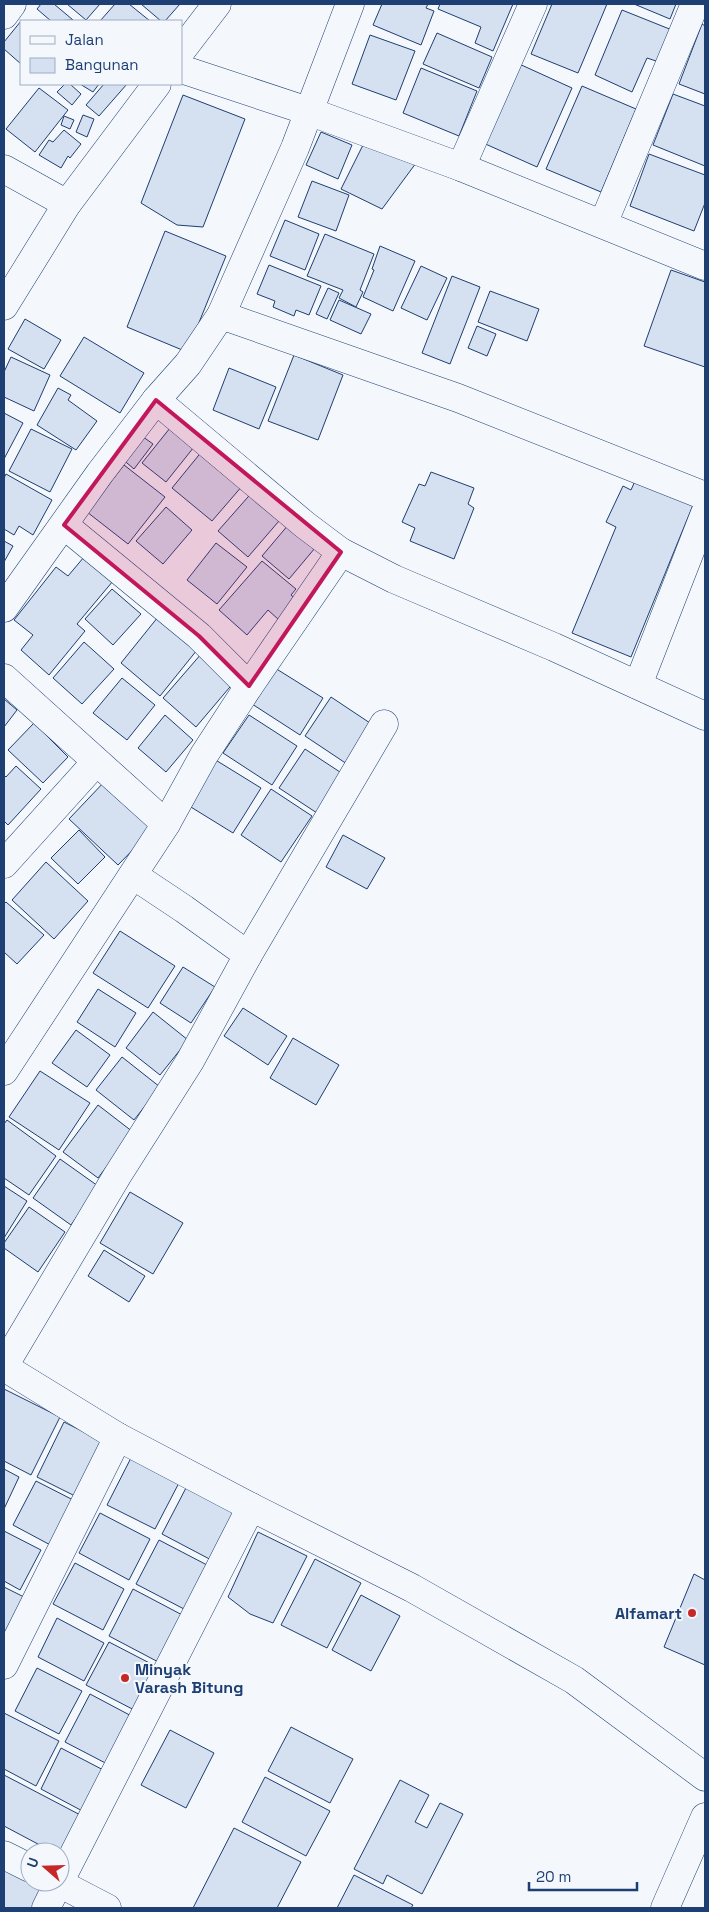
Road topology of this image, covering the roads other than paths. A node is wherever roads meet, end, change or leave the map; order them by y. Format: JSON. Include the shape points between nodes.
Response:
{"nodes":[{"id":1,"x":12,"y":4,"type":"edge"},
{"id":2,"x":217,"y":4,"type":"edge"},
{"id":3,"x":350,"y":4,"type":"edge"},
{"id":4,"x":533,"y":4,"type":"edge"},
{"id":5,"x":695,"y":4,"type":"edge"},
{"id":6,"x":4,"y":14,"type":"edge"},
{"id":7,"x":182,"y":50,"type":"edge"},
{"id":8,"x":182,"y":69,"type":"edge"},
{"id":9,"x":156,"y":85,"type":"edge"},
{"id":10,"x":308,"y":111,"type":"junction"},
{"id":11,"x":462,"y":167,"type":"junction"},
{"id":12,"x":4,"y":169,"type":"edge"},
{"id":13,"x":67,"y":204,"type":"junction"},
{"id":14,"x":603,"y":224,"type":"junction"},
{"id":15,"x":705,"y":266,"type":"edge"},
{"id":16,"x":4,"y":306,"type":"edge"},
{"id":17,"x":221,"y":315,"type":"junction"},
{"id":18,"x":156,"y":400,"type":"junction"},
{"id":19,"x":705,"y":496,"type":"edge"},
{"id":20,"x":705,"y":513,"type":"edge"},
{"id":21,"x":64,"y":525,"type":"junction"},
{"id":22,"x":341,"y":552,"type":"junction"},
{"id":23,"x":4,"y":608,"type":"edge"},
{"id":24,"x":4,"y":678,"type":"edge"},
{"id":25,"x":638,"y":685,"type":"junction"},
{"id":26,"x":248,"y":686,"type":"junction"},
{"id":27,"x":705,"y":716,"type":"edge"},
{"id":28,"x":384,"y":724,"type":"dead end"},
{"id":29,"x":96,"y":762,"type":"junction"},
{"id":30,"x":166,"y":824,"type":"junction"},
{"id":31,"x":4,"y":864,"type":"edge"},
{"id":32,"x":133,"y":875,"type":"junction"},
{"id":33,"x":248,"y":955,"type":"junction"},
{"id":34,"x":4,"y":1071,"type":"edge"},
{"id":35,"x":4,"y":1366,"type":"edge"},
{"id":36,"x":118,"y":1436,"type":"junction"},
{"id":37,"x":251,"y":1507,"type":"junction"},
{"id":38,"x":4,"y":1665,"type":"edge"},
{"id":39,"x":705,"y":1777,"type":"edge"},
{"id":40,"x":705,"y":1817,"type":"edge"},
{"id":41,"x":4,"y":1855,"type":"edge"},
{"id":42,"x":70,"y":1861,"type":"edge"},
{"id":43,"x":20,"y":1863,"type":"edge"},
{"id":44,"x":70,"y":1888,"type":"edge"},
{"id":45,"x":54,"y":1892,"type":"edge"},
{"id":46,"x":46,"y":1908,"type":"edge"},
{"id":47,"x":107,"y":1908,"type":"edge"},
{"id":48,"x":665,"y":1908,"type":"edge"}],
"edges":[{"from":1,"to":6,"type":"street"},
{"from":2,"to":7,"type":"street"},
{"from":3,"to":10,"type":"street"},
{"from":4,"to":11,"type":"street"},
{"from":5,"to":14,"type":"street"},
{"from":8,"to":10,"type":"street"},
{"from":9,"to":13,"type":"street"},
{"from":10,"to":11,"type":"street"},
{"from":10,"to":17,"type":"street","via":[[296,148]]},
{"from":11,"to":14,"type":"street"},
{"from":12,"to":13,"type":"street"},
{"from":13,"to":16,"type":"street"},
{"from":14,"to":15,"type":"street"},
{"from":17,"to":18,"type":"street","via":[[188,364]]},
{"from":17,"to":19,"type":"street","via":[[458,398]]},
{"from":18,"to":21,"type":"street"},
{"from":18,"to":22,"type":"street"},
{"from":20,"to":25,"type":"street"},
{"from":21,"to":23,"type":"street"},
{"from":21,"to":26,"type":"street","via":[[199,636]]},
{"from":22,"to":25,"type":"street","via":[[394,579]]},
{"from":22,"to":26,"type":"street"},
{"from":24,"to":29,"type":"street"},
{"from":25,"to":27,"type":"street"},
{"from":26,"to":30,"type":"street","via":[[204,755]]},
{"from":28,"to":33,"type":"street"},
{"from":29,"to":30,"type":"street"},
{"from":29,"to":31,"type":"street"},
{"from":30,"to":32,"type":"street"},
{"from":32,"to":33,"type":"street"},
{"from":32,"to":34,"type":"street"},
{"from":33,"to":35,"type":"street","via":[[190,1061],[112,1184]]},
{"from":35,"to":36,"type":"street"},
{"from":36,"to":37,"type":"street"},
{"from":36,"to":38,"type":"street"},
{"from":37,"to":39,"type":"street","via":[[412,1588],[574,1680]]},
{"from":37,"to":42,"type":"street"},
{"from":40,"to":48,"type":"street"},
{"from":41,"to":43,"type":"street"},
{"from":44,"to":47,"type":"street"},
{"from":45,"to":46,"type":"street"}]}
